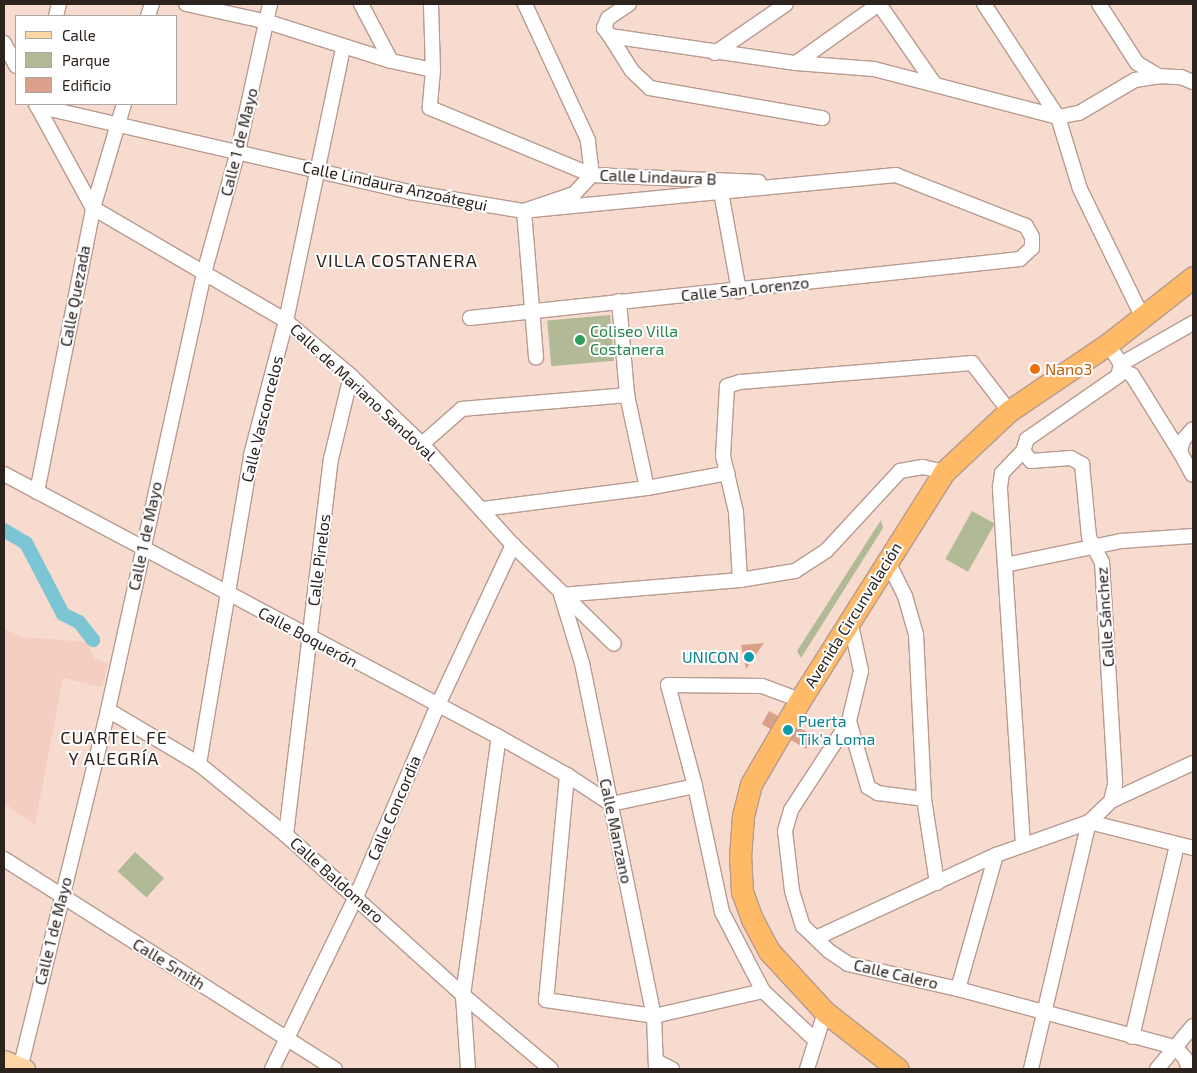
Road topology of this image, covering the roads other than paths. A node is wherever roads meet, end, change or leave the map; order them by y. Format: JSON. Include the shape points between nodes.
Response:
{"nodes":[{"id":1,"x":186,"y":4,"type":"edge"},
{"id":2,"x":270,"y":4,"type":"edge"},
{"id":3,"x":361,"y":4,"type":"edge"},
{"id":4,"x":431,"y":4,"type":"edge"},
{"id":5,"x":525,"y":4,"type":"edge"},
{"id":6,"x":629,"y":4,"type":"edge"},
{"id":7,"x":786,"y":4,"type":"edge"},
{"id":8,"x":984,"y":4,"type":"edge"},
{"id":9,"x":1099,"y":4,"type":"edge"},
{"id":10,"x":268,"y":22,"type":"junction"},
{"id":11,"x":610,"y":36,"type":"junction"},
{"id":12,"x":4,"y":43,"type":"edge"},
{"id":13,"x":344,"y":47,"type":"junction"},
{"id":14,"x":715,"y":53,"type":"junction"},
{"id":15,"x":391,"y":61,"type":"junction"},
{"id":16,"x":796,"y":63,"type":"junction"},
{"id":17,"x":15,"y":64,"type":"edge"},
{"id":18,"x":433,"y":70,"type":"junction"},
{"id":19,"x":1159,"y":76,"type":"junction"},
{"id":20,"x":933,"y":82,"type":"junction"},
{"id":21,"x":1193,"y":82,"type":"edge"},
{"id":22,"x":38,"y":105,"type":"edge"},
{"id":23,"x":42,"y":105,"type":"edge"},
{"id":24,"x":124,"y":105,"type":"edge"},
{"id":25,"x":1058,"y":117,"type":"junction"},
{"id":26,"x":822,"y":118,"type":"dead end"},
{"id":27,"x":120,"y":122,"type":"junction"},
{"id":28,"x":238,"y":151,"type":"junction"},
{"id":29,"x":320,"y":169,"type":"junction"},
{"id":30,"x":592,"y":175,"type":"junction"},
{"id":31,"x":810,"y":185,"type":"junction"},
{"id":32,"x":720,"y":192,"type":"junction"},
{"id":33,"x":93,"y":208,"type":"junction"},
{"id":34,"x":524,"y":211,"type":"junction"},
{"id":35,"x":1020,"y":259,"type":"joint"},
{"id":36,"x":204,"y":273,"type":"junction"},
{"id":37,"x":1193,"y":277,"type":"edge"},
{"id":38,"x":739,"y":291,"type":"junction"},
{"id":39,"x":619,"y":301,"type":"junction"},
{"id":40,"x":532,"y":312,"type":"junction"},
{"id":41,"x":1142,"y":316,"type":"junction"},
{"id":42,"x":470,"y":318,"type":"dead end"},
{"id":43,"x":286,"y":321,"type":"junction"},
{"id":44,"x":1193,"y":323,"type":"edge"},
{"id":45,"x":1108,"y":344,"type":"junction"},
{"id":46,"x":536,"y":358,"type":"dead end"},
{"id":47,"x":1121,"y":367,"type":"junction"},
{"id":48,"x":350,"y":376,"type":"junction"},
{"id":49,"x":627,"y":395,"type":"junction"},
{"id":50,"x":1009,"y":411,"type":"junction"},
{"id":51,"x":1193,"y":429,"type":"edge"},
{"id":52,"x":422,"y":444,"type":"junction"},
{"id":53,"x":1023,"y":451,"type":"junction"},
{"id":54,"x":1180,"y":452,"type":"junction"},
{"id":55,"x":944,"y":472,"type":"junction"},
{"id":56,"x":728,"y":473,"type":"junction"},
{"id":57,"x":4,"y":474,"type":"edge"},
{"id":58,"x":1193,"y":475,"type":"edge"},
{"id":59,"x":646,"y":488,"type":"junction"},
{"id":60,"x":37,"y":492,"type":"junction"},
{"id":61,"x":483,"y":509,"type":"junction"},
{"id":62,"x":1193,"y":536,"type":"edge"},
{"id":63,"x":513,"y":545,"type":"junction"},
{"id":64,"x":1094,"y":546,"type":"junction"},
{"id":65,"x":142,"y":548,"type":"junction"},
{"id":66,"x":887,"y":560,"type":"junction"},
{"id":67,"x":1005,"y":566,"type":"junction"},
{"id":68,"x":740,"y":580,"type":"junction"},
{"id":69,"x":228,"y":594,"type":"junction"},
{"id":70,"x":561,"y":595,"type":"junction"},
{"id":71,"x":850,"y":620,"type":"junction"},
{"id":72,"x":310,"y":638,"type":"junction"},
{"id":73,"x":614,"y":644,"type":"dead end"},
{"id":74,"x":800,"y":700,"type":"junction"},
{"id":75,"x":437,"y":707,"type":"junction"},
{"id":76,"x":108,"y":710,"type":"junction"},
{"id":77,"x":849,"y":720,"type":"junction"},
{"id":78,"x":499,"y":737,"type":"junction"},
{"id":79,"x":1193,"y":763,"type":"edge"},
{"id":80,"x":198,"y":764,"type":"junction"},
{"id":81,"x":567,"y":775,"type":"junction"},
{"id":82,"x":695,"y":786,"type":"junction"},
{"id":83,"x":924,"y":799,"type":"junction"},
{"id":84,"x":1110,"y":801,"type":"junction"},
{"id":85,"x":611,"y":804,"type":"junction"},
{"id":86,"x":1089,"y":822,"type":"junction"},
{"id":87,"x":286,"y":835,"type":"junction"},
{"id":88,"x":1022,"y":845,"type":"junction"},
{"id":89,"x":1177,"y":845,"type":"junction"},
{"id":90,"x":1193,"y":848,"type":"edge"},
{"id":91,"x":996,"y":855,"type":"junction"},
{"id":92,"x":4,"y":859,"type":"edge"},
{"id":93,"x":937,"y":882,"type":"junction"},
{"id":94,"x":61,"y":896,"type":"junction"},
{"id":95,"x":356,"y":897,"type":"junction"},
{"id":96,"x":816,"y":938,"type":"junction"},
{"id":97,"x":958,"y":988,"type":"junction"},
{"id":98,"x":763,"y":991,"type":"junction"},
{"id":99,"x":463,"y":995,"type":"junction"},
{"id":100,"x":825,"y":1012,"type":"junction"},
{"id":101,"x":1045,"y":1012,"type":"junction"},
{"id":102,"x":654,"y":1016,"type":"junction"},
{"id":103,"x":1193,"y":1026,"type":"edge"},
{"id":104,"x":1132,"y":1037,"type":"junction"},
{"id":105,"x":287,"y":1038,"type":"junction"},
{"id":106,"x":815,"y":1040,"type":"junction"},
{"id":107,"x":1175,"y":1047,"type":"junction"},
{"id":108,"x":17,"y":1066,"type":"edge"},
{"id":109,"x":657,"y":1066,"type":"edge"},
{"id":110,"x":272,"y":1069,"type":"edge"},
{"id":111,"x":335,"y":1069,"type":"edge"},
{"id":112,"x":468,"y":1069,"type":"edge"},
{"id":113,"x":552,"y":1069,"type":"edge"},
{"id":114,"x":672,"y":1069,"type":"edge"},
{"id":115,"x":807,"y":1069,"type":"edge"},
{"id":116,"x":898,"y":1069,"type":"edge"},
{"id":117,"x":1031,"y":1069,"type":"edge"},
{"id":118,"x":1157,"y":1069,"type":"edge"},
{"id":119,"x":1190,"y":1069,"type":"edge"}],
"edges":[{"from":1,"to":10,"type":"street"},
{"from":2,"to":10,"type":"street","name":"Calle 1 de Mayo"},
{"from":3,"to":15,"type":"street"},
{"from":4,"to":18,"type":"street"},
{"from":5,"to":30,"type":"street","via":[[588,140]]},
{"from":6,"to":11,"type":"street","via":[[608,18],[604,28]]},
{"from":7,"to":14,"type":"street"},
{"from":8,"to":25,"type":"street"},
{"from":9,"to":19,"type":"street","via":[[1137,63]]},
{"from":10,"to":13,"type":"street"},
{"from":10,"to":28,"type":"street","name":"Calle 1 de Mayo"},
{"from":11,"to":14,"type":"street"},
{"from":11,"to":26,"type":"street","via":[[632,71],[650,88]]},
{"from":12,"to":17,"type":"street"},
{"from":13,"to":15,"type":"street"},
{"from":13,"to":29,"type":"street","name":"Calle Vasconcelos"},
{"from":14,"to":16,"type":"street"},
{"from":15,"to":18,"type":"street"},
{"from":16,"to":20,"type":"street","via":[[874,69]]},
{"from":16,"to":20,"type":"street","via":[[879,4]]},
{"from":18,"to":30,"type":"street","name":"Calle Lindaura B","via":[[430,108]]},
{"from":19,"to":21,"type":"street","via":[[1181,77]]},
{"from":19,"to":25,"type":"street","via":[[1136,80],[1079,113]]},
{"from":20,"to":25,"type":"street"},
{"from":22,"to":33,"type":"street"},
{"from":23,"to":27,"type":"street","name":"Calle Lindaura Anzoátegui"},
{"from":24,"to":27,"type":"street","name":"Calle Quezada"},
{"from":25,"to":41,"type":"street","via":[[1080,189]]},
{"from":27,"to":28,"type":"street","name":"Calle Lindaura Anzoátegui"},
{"from":27,"to":33,"type":"street","name":"Calle Quezada"},
{"from":28,"to":29,"type":"street","name":"Calle Lindaura Anzoátegui"},
{"from":28,"to":36,"type":"street","name":"Calle 1 de Mayo"},
{"from":29,"to":34,"type":"street","name":"Calle Lindaura Anzoátegui","via":[[409,192]]},
{"from":29,"to":43,"type":"street","name":"Calle Vasconcelos"},
{"from":30,"to":31,"type":"street","name":"Calle Lindaura B"},
{"from":30,"to":34,"type":"street","name":"Calle Lindaura Anzoátegui","via":[[574,194]]},
{"from":31,"to":32,"type":"street","name":"Calle Lindaura B"},
{"from":31,"to":35,"type":"street","name":"Calle Lindaura B","via":[[896,176],[929,186],[1026,226],[1032,237],[1032,248]]},
{"from":32,"to":34,"type":"street","name":"Calle Lindaura B"},
{"from":32,"to":38,"type":"street"},
{"from":33,"to":36,"type":"street","name":"Calle de Mariano Sandoval"},
{"from":33,"to":60,"type":"street","name":"Calle Quezada"},
{"from":34,"to":40,"type":"street"},
{"from":35,"to":38,"type":"street","name":"Calle San Lorenzo"},
{"from":36,"to":43,"type":"street","name":"Calle de Mariano Sandoval"},
{"from":36,"to":65,"type":"street","name":"Calle 1 de Mayo"},
{"from":37,"to":41,"type":"highway","name":"Avenida Circunvalación"},
{"from":38,"to":39,"type":"street","name":"Calle San Lorenzo"},
{"from":39,"to":40,"type":"street","name":"Calle San Lorenzo"},
{"from":39,"to":49,"type":"street"},
{"from":40,"to":42,"type":"street","name":"Calle San Lorenzo"},
{"from":40,"to":46,"type":"street"},
{"from":41,"to":45,"type":"highway","name":"Avenida Circunvalación"},
{"from":43,"to":48,"type":"street","name":"Calle de Mariano Sandoval"},
{"from":43,"to":69,"type":"street","name":"Calle Vasconcelos","via":[[251,454]]},
{"from":44,"to":47,"type":"street"},
{"from":45,"to":47,"type":"street"},
{"from":45,"to":50,"type":"highway","name":"Avenida Circunvalación"},
{"from":47,"to":53,"type":"street","via":[[1118,376],[1027,439]]},
{"from":47,"to":54,"type":"street","via":[[1132,375]]},
{"from":48,"to":52,"type":"street","name":"Calle de Mariano Sandoval"},
{"from":48,"to":72,"type":"street","name":"Calle Pinelos","via":[[331,460]]},
{"from":49,"to":52,"type":"street","via":[[541,405],[462,409]]},
{"from":49,"to":59,"type":"street"},
{"from":50,"to":55,"type":"highway","name":"Avenida Circunvalación"},
{"from":50,"to":56,"type":"street","via":[[972,363],[740,382],[726,386],[723,456]]},
{"from":51,"to":54,"type":"street","via":[[1183,440]]},
{"from":52,"to":61,"type":"street","name":"Calle de Mariano Sandoval"},
{"from":53,"to":64,"type":"street","name":"Calle Sánchez","via":[[1031,461],[1071,458],[1082,464],[1089,538]]},
{"from":53,"to":67,"type":"street","via":[[1002,473]]},
{"from":54,"to":58,"type":"street"},
{"from":55,"to":66,"type":"highway","name":"Avenida Circunvalación"},
{"from":55,"to":68,"type":"street","via":[[923,466],[900,471],[826,551],[795,571]]},
{"from":56,"to":59,"type":"street"},
{"from":56,"to":68,"type":"street","via":[[736,512]]},
{"from":57,"to":60,"type":"street","name":"Calle Boquerón"},
{"from":59,"to":61,"type":"street"},
{"from":60,"to":65,"type":"street","name":"Calle Boquerón"},
{"from":61,"to":63,"type":"street","name":"Calle de Mariano Sandoval"},
{"from":62,"to":64,"type":"street"},
{"from":63,"to":70,"type":"street","name":"Calle de Mariano Sandoval"},
{"from":63,"to":75,"type":"street","name":"Calle Concordia"},
{"from":64,"to":67,"type":"street"},
{"from":64,"to":84,"type":"street","name":"Calle Sánchez","via":[[1102,562],[1106,594],[1115,762]]},
{"from":65,"to":69,"type":"street","name":"Calle Boquerón"},
{"from":65,"to":76,"type":"street","name":"Calle 1 de Mayo"},
{"from":66,"to":71,"type":"highway","name":"Avenida Circunvalación"},
{"from":66,"to":83,"type":"street","via":[[906,596],[916,634]]},
{"from":67,"to":88,"type":"street"},
{"from":68,"to":70,"type":"street"},
{"from":69,"to":72,"type":"street","name":"Calle Boquerón"},
{"from":69,"to":80,"type":"street","name":"Calle Vasconcelos"},
{"from":70,"to":73,"type":"street","name":"Calle de Mariano Sandoval"},
{"from":70,"to":85,"type":"street","name":"Calle Manzano","via":[[582,663]]},
{"from":71,"to":74,"type":"highway","name":"Avenida Circunvalación"},
{"from":71,"to":77,"type":"street","name":"Calle Calero","via":[[861,671]]},
{"from":72,"to":75,"type":"street","name":"Calle Boquerón"},
{"from":72,"to":87,"type":"street","name":"Calle Pinelos"},
{"from":74,"to":82,"type":"street","via":[[762,686],[668,685]]},
{"from":74,"to":100,"type":"highway","name":"Avenida Circunvalación","via":[[751,784],[743,816],[742,892],[769,951]]},
{"from":75,"to":78,"type":"street","name":"Calle Boquerón"},
{"from":75,"to":95,"type":"street","name":"Calle Concordia"},
{"from":76,"to":80,"type":"street","name":"Calle Baldomero"},
{"from":76,"to":94,"type":"street","name":"Calle 1 de Mayo"},
{"from":77,"to":83,"type":"street","via":[[868,787],[878,793]]},
{"from":77,"to":96,"type":"street","name":"Calle Calero","via":[[791,810],[785,831],[792,891],[803,926]]},
{"from":78,"to":81,"type":"street","name":"Calle Boquerón"},
{"from":78,"to":99,"type":"street"},
{"from":79,"to":84,"type":"street"},
{"from":80,"to":87,"type":"street","name":"Calle Baldomero"},
{"from":81,"to":85,"type":"street","name":"Calle Boquerón"},
{"from":81,"to":102,"type":"street","via":[[546,1000]]},
{"from":82,"to":85,"type":"street"},
{"from":82,"to":98,"type":"street","via":[[722,912]]},
{"from":83,"to":93,"type":"street"},
{"from":84,"to":86,"type":"street"},
{"from":85,"to":102,"type":"street","name":"Calle Manzano"},
{"from":86,"to":88,"type":"street"},
{"from":86,"to":89,"type":"street"},
{"from":86,"to":101,"type":"street"},
{"from":87,"to":95,"type":"street","name":"Calle Baldomero"},
{"from":88,"to":91,"type":"street"},
{"from":89,"to":90,"type":"street"},
{"from":89,"to":104,"type":"street"},
{"from":91,"to":93,"type":"street"},
{"from":91,"to":97,"type":"street"},
{"from":92,"to":94,"type":"street","name":"Calle Smith"},
{"from":93,"to":96,"type":"street"},
{"from":94,"to":105,"type":"street","name":"Calle Smith"},
{"from":94,"to":108,"type":"street","name":"Calle 1 de Mayo"},
{"from":95,"to":99,"type":"street","name":"Calle Baldomero"},
{"from":95,"to":105,"type":"street","name":"Calle Concordia"},
{"from":96,"to":97,"type":"street","name":"Calle Calero","via":[[848,964]]},
{"from":97,"to":101,"type":"street","name":"Calle Calero"},
{"from":98,"to":102,"type":"street"},
{"from":98,"to":106,"type":"street"},
{"from":99,"to":112,"type":"street"},
{"from":99,"to":113,"type":"street","name":"Calle Baldomero"},
{"from":100,"to":106,"type":"street"},
{"from":100,"to":116,"type":"highway","name":"Avenida Circunvalación"},
{"from":101,"to":104,"type":"street","name":"Calle Calero"},
{"from":101,"to":117,"type":"street"},
{"from":102,"to":109,"type":"street","name":"Calle Manzano"},
{"from":103,"to":107,"type":"street"},
{"from":104,"to":107,"type":"street","name":"Calle Calero"},
{"from":105,"to":110,"type":"street","name":"Calle Concordia"},
{"from":105,"to":111,"type":"street","name":"Calle Smith"},
{"from":106,"to":115,"type":"street"},
{"from":107,"to":118,"type":"street"},
{"from":107,"to":119,"type":"street"},
{"from":109,"to":114,"type":"street"}]}
